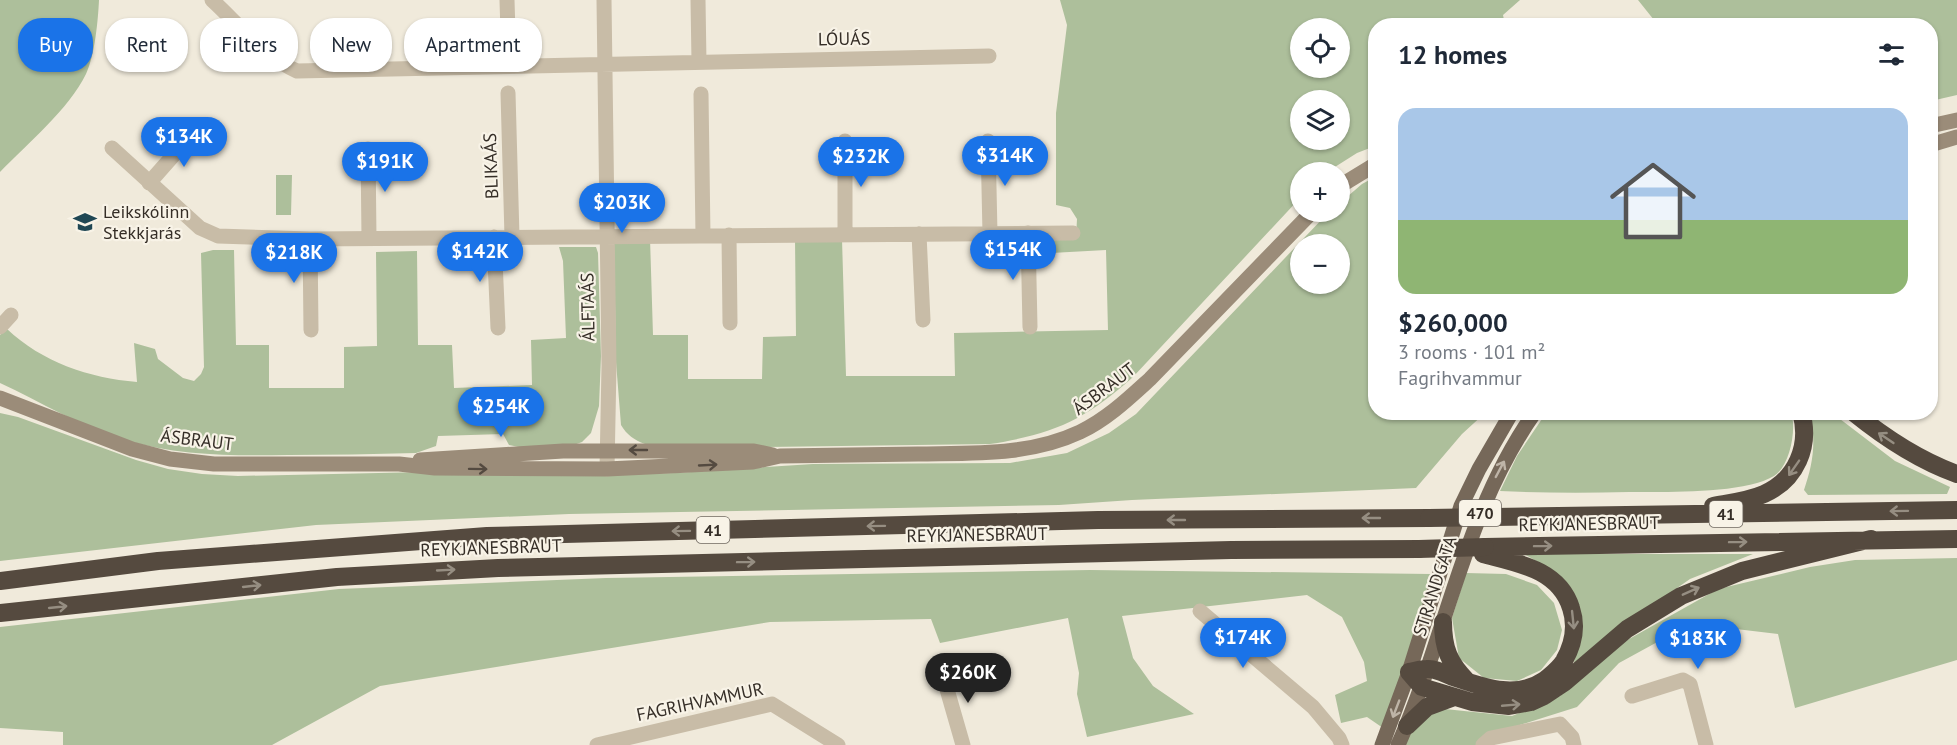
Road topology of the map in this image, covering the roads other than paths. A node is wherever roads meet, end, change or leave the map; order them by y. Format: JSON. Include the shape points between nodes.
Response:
{"nodes":[{"id":1,"x":212,"y":0,"type":"edge"},
{"id":2,"x":507,"y":0,"type":"edge"},
{"id":3,"x":603,"y":0,"type":"edge"},
{"id":4,"x":698,"y":0,"type":"edge"},
{"id":5,"x":507,"y":18,"type":"edge"},
{"id":6,"x":989,"y":56,"type":"dead end"},
{"id":7,"x":699,"y":62,"type":"junction"},
{"id":8,"x":605,"y":64,"type":"junction"},
{"id":9,"x":542,"y":65,"type":"edge"},
{"id":10,"x":404,"y":68,"type":"edge"},
{"id":11,"x":508,"y":93,"type":"dead end"},
{"id":12,"x":701,"y":94,"type":"dead end"},
{"id":13,"x":1957,"y":120,"type":"edge"},
{"id":14,"x":1938,"y":124,"type":"edge"},
{"id":15,"x":194,"y":132,"type":"dead end"},
{"id":16,"x":1957,"y":137,"type":"edge"},
{"id":17,"x":845,"y":141,"type":"dead end"},
{"id":18,"x":988,"y":141,"type":"dead end"},
{"id":19,"x":1938,"y":143,"type":"edge"},
{"id":20,"x":112,"y":148,"type":"dead end"},
{"id":21,"x":368,"y":149,"type":"dead end"},
{"id":22,"x":1368,"y":169,"type":"edge"},
{"id":23,"x":1350,"y":180,"type":"edge"},
{"id":24,"x":149,"y":183,"type":"junction"},
{"id":25,"x":1302,"y":222,"type":"edge"},
{"id":26,"x":1028,"y":233,"type":"junction"},
{"id":27,"x":1073,"y":233,"type":"dead end"},
{"id":28,"x":919,"y":234,"type":"junction"},
{"id":29,"x":990,"y":234,"type":"junction"},
{"id":30,"x":729,"y":235,"type":"junction"},
{"id":31,"x":845,"y":235,"type":"junction"},
{"id":32,"x":606,"y":236,"type":"junction"},
{"id":33,"x":704,"y":236,"type":"junction"},
{"id":34,"x":494,"y":237,"type":"junction"},
{"id":35,"x":512,"y":237,"type":"junction"},
{"id":36,"x":369,"y":238,"type":"junction"},
{"id":37,"x":310,"y":239,"type":"junction"},
{"id":38,"x":11,"y":315,"type":"dead end"},
{"id":39,"x":923,"y":320,"type":"dead end"},
{"id":40,"x":730,"y":323,"type":"dead end"},
{"id":41,"x":0,"y":327,"type":"edge"},
{"id":42,"x":1030,"y":327,"type":"dead end"},
{"id":43,"x":498,"y":328,"type":"dead end"},
{"id":44,"x":311,"y":330,"type":"dead end"},
{"id":45,"x":0,"y":398,"type":"edge"},
{"id":46,"x":1507,"y":420,"type":"edge"},
{"id":47,"x":1530,"y":420,"type":"edge"},
{"id":48,"x":1803,"y":420,"type":"edge"},
{"id":49,"x":1863,"y":420,"type":"edge"},
{"id":50,"x":608,"y":450,"type":"junction"},
{"id":51,"x":780,"y":456,"type":"junction"},
{"id":52,"x":399,"y":464,"type":"junction"},
{"id":53,"x":607,"y":469,"type":"junction"},
{"id":54,"x":1957,"y":474,"type":"edge"},
{"id":55,"x":1957,"y":510,"type":"edge"},
{"id":56,"x":1659,"y":515,"type":"junction"},
{"id":57,"x":1871,"y":539,"type":"junction"},
{"id":58,"x":1957,"y":539,"type":"edge"},
{"id":59,"x":1484,"y":551,"type":"junction"},
{"id":60,"x":0,"y":581,"type":"edge"},
{"id":61,"x":1200,"y":611,"type":"dead end"},
{"id":62,"x":0,"y":614,"type":"edge"},
{"id":63,"x":1443,"y":622,"type":"junction"},
{"id":64,"x":1429,"y":668,"type":"junction"},
{"id":65,"x":942,"y":672,"type":"dead end"},
{"id":66,"x":1409,"y":672,"type":"junction"},
{"id":67,"x":1468,"y":682,"type":"junction"},
{"id":68,"x":1422,"y":687,"type":"junction"},
{"id":69,"x":1632,"y":696,"type":"dead end"},
{"id":70,"x":1454,"y":697,"type":"junction"},
{"id":71,"x":1407,"y":726,"type":"junction"},
{"id":72,"x":597,"y":745,"type":"edge"},
{"id":73,"x":838,"y":745,"type":"edge"},
{"id":74,"x":963,"y":745,"type":"edge"},
{"id":75,"x":1342,"y":745,"type":"edge"},
{"id":76,"x":1382,"y":745,"type":"edge"},
{"id":77,"x":1398,"y":745,"type":"edge"},
{"id":78,"x":1483,"y":745,"type":"edge"},
{"id":79,"x":1574,"y":745,"type":"edge"},
{"id":80,"x":1706,"y":745,"type":"edge"}],
"edges":[{"from":1,"to":10,"type":"street","name":"LÓUÁS","via":[[273,57],[297,71]]},
{"from":2,"to":5,"type":"street"},
{"from":3,"to":8,"type":"street","name":"ÁLFTAÁS"},
{"from":4,"to":7,"type":"street"},
{"from":6,"to":7,"type":"street","name":"LÓUÁS"},
{"from":7,"to":8,"type":"street","name":"LÓUÁS"},
{"from":8,"to":9,"type":"street","name":"LÓUÁS"},
{"from":8,"to":32,"type":"street","name":"ÁLFTAÁS"},
{"from":11,"to":35,"type":"street","name":"BLIKAÁS"},
{"from":12,"to":33,"type":"street"},
{"from":13,"to":14,"type":"street"},
{"from":15,"to":24,"type":"street"},
{"from":16,"to":19,"type":"street"},
{"from":17,"to":31,"type":"street"},
{"from":18,"to":29,"type":"street"},
{"from":20,"to":24,"type":"street"},
{"from":21,"to":36,"type":"street"},
{"from":22,"to":23,"type":"street"},
{"from":24,"to":37,"type":"street","via":[[200,228],[218,236]]},
{"from":25,"to":51,"type":"street","name":"ÁSBRAUT","via":[[1150,379],[1104,418],[1081,431],[1041,445],[988,453]]},
{"from":26,"to":27,"type":"street"},
{"from":26,"to":29,"type":"street"},
{"from":26,"to":42,"type":"street"},
{"from":28,"to":29,"type":"street"},
{"from":28,"to":31,"type":"street"},
{"from":28,"to":39,"type":"street"},
{"from":30,"to":31,"type":"street"},
{"from":30,"to":33,"type":"street"},
{"from":30,"to":40,"type":"street"},
{"from":32,"to":33,"type":"street"},
{"from":32,"to":35,"type":"street"},
{"from":32,"to":50,"type":"street","name":"ÁLFTAÁS"},
{"from":34,"to":35,"type":"street"},
{"from":34,"to":36,"type":"street"},
{"from":34,"to":43,"type":"street"},
{"from":36,"to":37,"type":"street"},
{"from":37,"to":44,"type":"street"},
{"from":38,"to":41,"type":"street"},
{"from":45,"to":52,"type":"street","name":"ÁSBRAUT","via":[[132,449],[170,459],[236,465]]},
{"from":46,"to":66,"type":"main road","name":"STRANDGATA","number":"470","via":[[1461,506]]},
{"from":63,"to":47,"type":"main road","name":"STRANDGATA","number":"470","one_way":true,"via":[[1483,507],[1498,473]]},
{"from":48,"to":56,"type":"highway","one_way":true,"via":[[1805,432],[1800,459],[1775,488],[1740,501]]},
{"from":54,"to":49,"type":"highway","one_way":true,"via":[[1909,452]]},
{"from":51,"to":50,"type":"street","name":"ÁSBRAUT","one_way":true,"via":[[754,451]]},
{"from":50,"to":52,"type":"street","name":"ÁSBRAUT","via":[[432,458]]},
{"from":50,"to":53,"type":"street","name":"ÁLFTAÁS"},
{"from":53,"to":51,"type":"street","name":"ÁSBRAUT","one_way":true,"via":[[753,462]]},
{"from":52,"to":53,"type":"street","name":"ÁSBRAUT","one_way":true,"via":[[435,468]]},
{"from":55,"to":56,"type":"highway","name":"REYKJANESBRAUT","number":"41","one_way":true},
{"from":56,"to":60,"type":"highway","name":"REYKJANESBRAUT","number":"41","one_way":true,"bridge":true,"via":[[1098,520],[487,536],[158,561]]},
{"from":57,"to":58,"type":"highway","name":"REYKJANESBRAUT","number":"41"},
{"from":59,"to":57,"type":"highway","name":"REYKJANESBRAUT","number":"41","one_way":true},
{"from":70,"to":57,"type":"highway","one_way":true,"via":[[1498,706],[1531,702],[1565,682],[1627,629],[1681,596],[1742,571]]},
{"from":62,"to":59,"type":"highway","name":"REYKJANESBRAUT","number":"41","one_way":true,"bridge":true,"via":[[337,577],[498,568],[1231,550]]},
{"from":59,"to":67,"type":"highway","one_way":true,"via":[[1526,565],[1551,579],[1569,602],[1574,632],[1563,663],[1539,683],[1505,691]]},
{"from":61,"to":75,"type":"street","via":[[1313,707]]},
{"from":63,"to":64,"type":"main road","name":"STRANDGATA","number":"470"},
{"from":63,"to":67,"type":"highway","via":[[1448,658]]},
{"from":64,"to":66,"type":"highway"},
{"from":64,"to":67,"type":"highway"},
{"from":64,"to":68,"type":"main road","name":"STRANDGATA","number":"470"},
{"from":65,"to":74,"type":"street"},
{"from":66,"to":68,"type":"highway"},
{"from":66,"to":76,"type":"main road","name":"STRANDGATA","number":"470","one_way":true},
{"from":68,"to":70,"type":"highway"},
{"from":68,"to":71,"type":"main road","name":"STRANDGATA","number":"470"},
{"from":69,"to":80,"type":"street","via":[[1683,680],[1690,684]]},
{"from":70,"to":71,"type":"highway","via":[[1427,707]]},
{"from":71,"to":77,"type":"main road","name":"STRANDGATA","number":"470"},
{"from":72,"to":73,"type":"street","name":"FAGRIHVAMMUR","via":[[772,704]]},
{"from":78,"to":79,"type":"street","via":[[1491,738],[1560,724]]}]}
